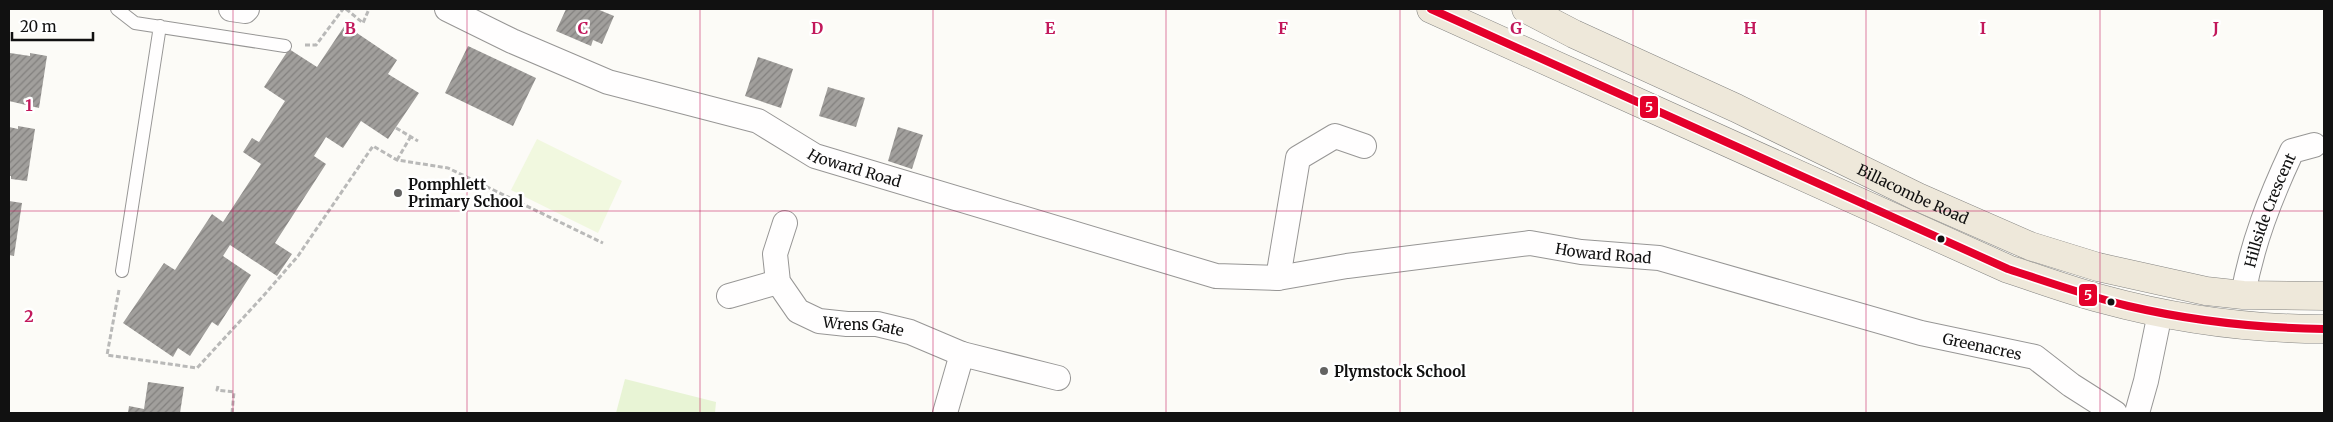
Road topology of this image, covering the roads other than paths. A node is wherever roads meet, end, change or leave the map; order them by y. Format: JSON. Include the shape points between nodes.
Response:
{"nodes":[{"id":1,"x":117,"y":9,"type":"edge"},
{"id":2,"x":231,"y":9,"type":"edge"},
{"id":3,"x":248,"y":9,"type":"edge"},
{"id":4,"x":447,"y":9,"type":"edge"},
{"id":5,"x":1431,"y":9,"type":"edge"},
{"id":6,"x":1526,"y":9,"type":"edge"},
{"id":7,"x":160,"y":26,"type":"junction"},
{"id":8,"x":285,"y":46,"type":"road end"},
{"id":9,"x":2314,"y":145,"type":"dead end"},
{"id":10,"x":1364,"y":146,"type":"dead end"},
{"id":11,"x":785,"y":223,"type":"dead end"},
{"id":12,"x":122,"y":271,"type":"road end"},
{"id":13,"x":1278,"y":278,"type":"junction"},
{"id":14,"x":778,"y":282,"type":"junction"},
{"id":15,"x":2244,"y":295,"type":"junction"},
{"id":16,"x":729,"y":296,"type":"dead end"},
{"id":17,"x":2324,"y":296,"type":"edge"},
{"id":18,"x":2160,"y":312,"type":"junction"},
{"id":19,"x":2324,"y":329,"type":"edge"},
{"id":20,"x":1921,"y":333,"type":"joint"},
{"id":21,"x":962,"y":354,"type":"junction"},
{"id":22,"x":1058,"y":378,"type":"dead end"},
{"id":23,"x":945,"y":413,"type":"edge"},
{"id":24,"x":2115,"y":413,"type":"edge"},
{"id":25,"x":2136,"y":413,"type":"edge"}],
"edges":[{"from":1,"to":7,"type":"lane","via":[[135,23]]},
{"from":2,"to":3,"type":"street"},
{"from":4,"to":13,"type":"street","name":"Howard Road","via":[[608,82],[758,121],[815,156],[1216,276]]},
{"from":5,"to":18,"type":"main road","name":"Billacombe Road","via":[[2008,269],[2102,299]]},
{"from":6,"to":15,"type":"main road","name":"Billacombe Road","via":[[1918,197],[2030,246],[2098,267],[2206,291]]},
{"from":7,"to":8,"type":"lane"},
{"from":7,"to":12,"type":"lane"},
{"from":9,"to":15,"type":"street","name":"Hillside Crescent","via":[[2292,151],[2275,186],[2249,261]]},
{"from":10,"to":13,"type":"street","via":[[1335,136],[1298,158]]},
{"from":11,"to":14,"type":"street","name":"Wrens Gate","via":[[775,254]]},
{"from":13,"to":20,"type":"street","name":"Howard Road","via":[[1530,243],[1581,252],[1659,258]]},
{"from":14,"to":16,"type":"street"},
{"from":14,"to":21,"type":"street","name":"Wrens Gate","via":[[798,311],[819,321],[877,324],[910,332]]},
{"from":15,"to":17,"type":"main road","name":"Billacombe Road"},
{"from":18,"to":19,"type":"main road","name":"Billacombe Road","via":[[2247,326]]},
{"from":18,"to":25,"type":"street"},
{"from":20,"to":24,"type":"street","name":"Greenacres","via":[[2035,356],[2071,385]]},
{"from":21,"to":22,"type":"street","name":"Wrens Gate"},
{"from":21,"to":23,"type":"street"}]}
